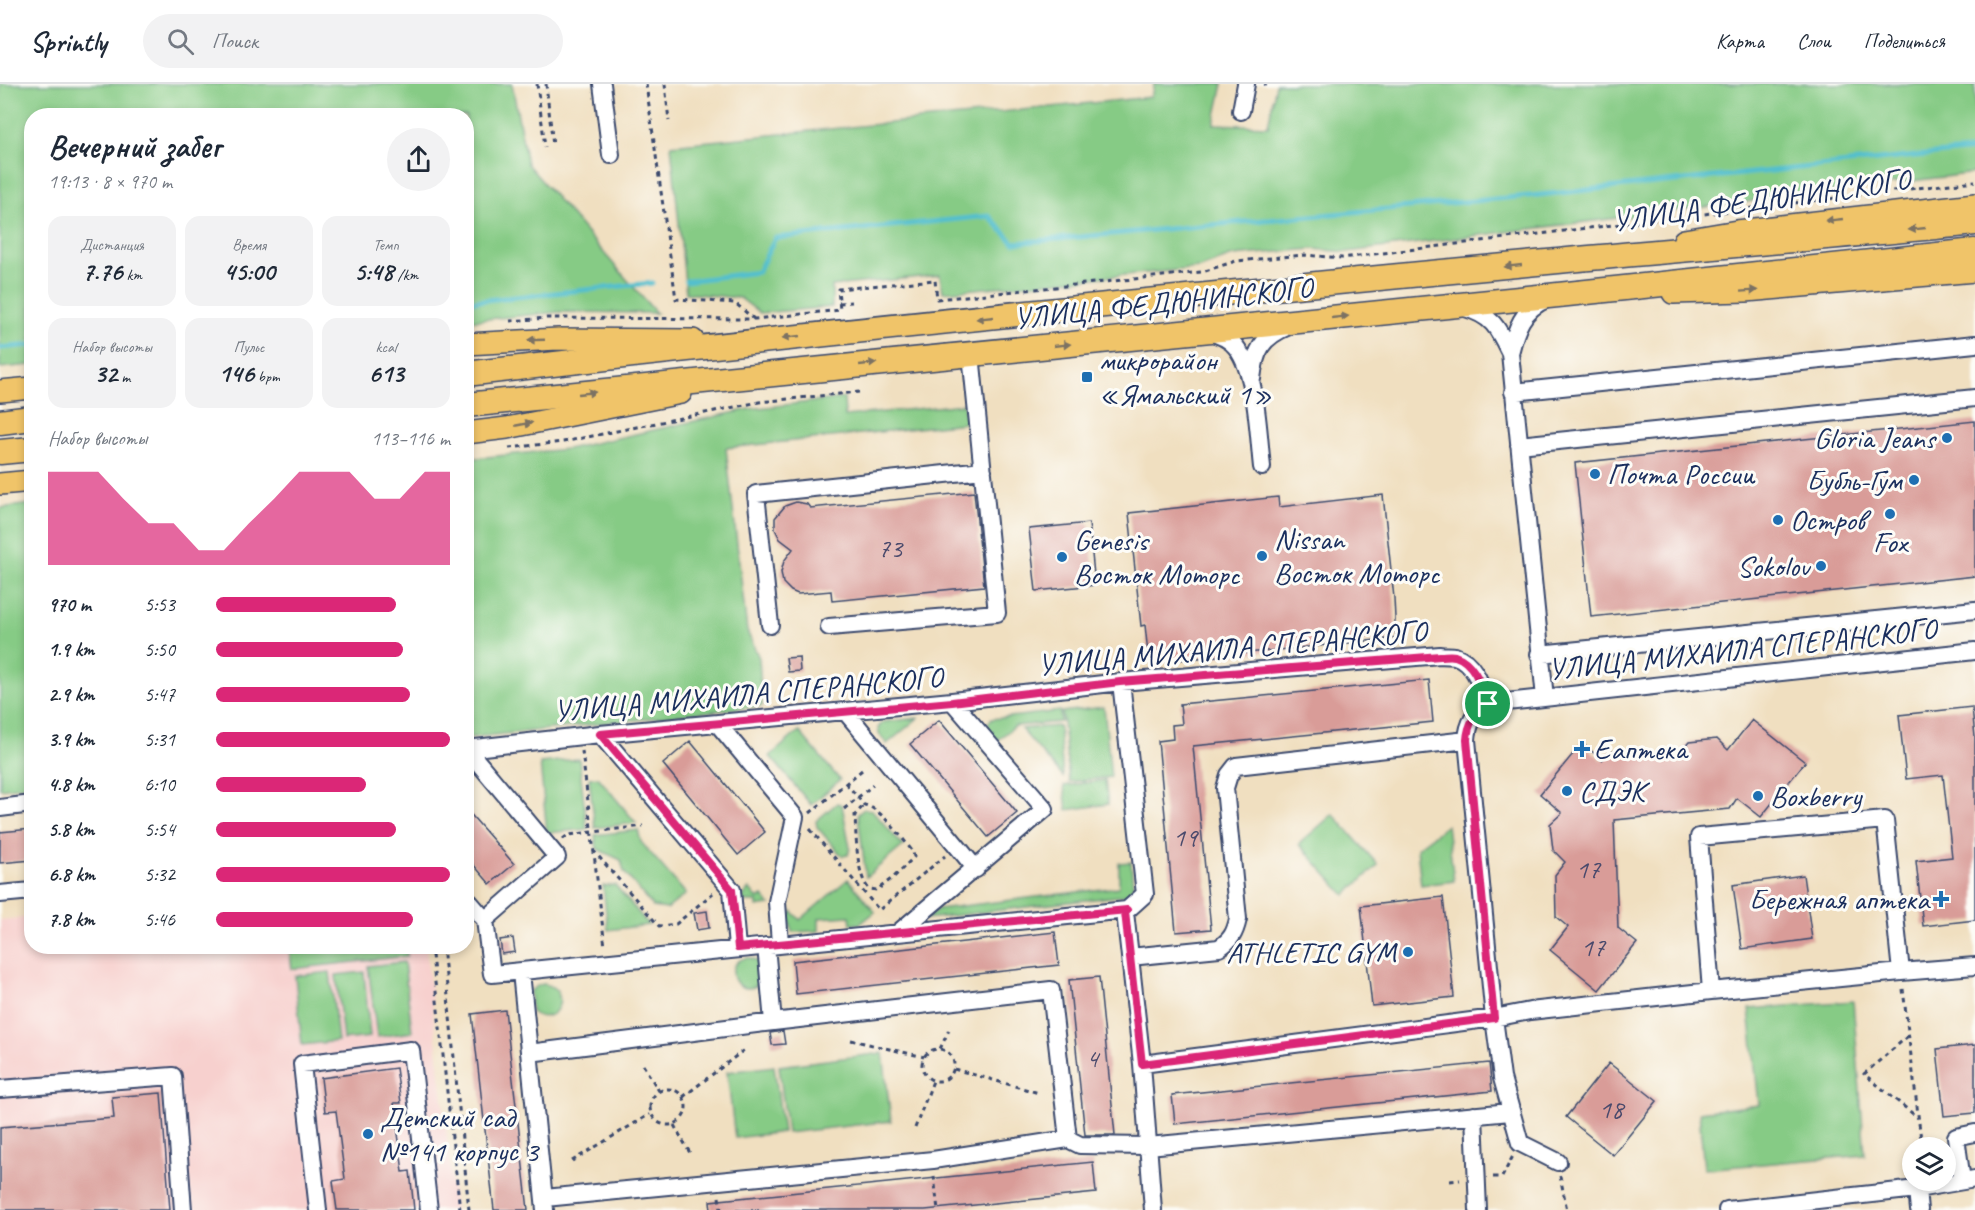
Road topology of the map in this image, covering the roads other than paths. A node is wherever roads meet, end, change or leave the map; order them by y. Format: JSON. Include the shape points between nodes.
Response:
{"nodes":[{"id":1,"x":602,"y":84,"type":"edge"},
{"id":2,"x":1246,"y":84,"type":"edge"},
{"id":3,"x":1241,"y":111,"type":"dead end"},
{"id":4,"x":611,"y":155,"type":"dead end"},
{"id":5,"x":1975,"y":204,"type":"edge"},
{"id":6,"x":1975,"y":223,"type":"edge"},
{"id":7,"x":1975,"y":251,"type":"edge"},
{"id":8,"x":1556,"y":261,"type":"junction"},
{"id":9,"x":1975,"y":271,"type":"edge"},
{"id":10,"x":1561,"y":295,"type":"junction"},
{"id":11,"x":1457,"y":306,"type":"junction"},
{"id":12,"x":1303,"y":321,"type":"junction"},
{"id":13,"x":759,"y":330,"type":"junction"},
{"id":14,"x":1207,"y":330,"type":"junction"},
{"id":15,"x":474,"y":344,"type":"edge"},
{"id":16,"x":1975,"y":344,"type":"edge"},
{"id":17,"x":1510,"y":353,"type":"junction"},
{"id":18,"x":971,"y":354,"type":"junction"},
{"id":19,"x":474,"y":373,"type":"edge"},
{"id":20,"x":768,"y":375,"type":"junction"},
{"id":21,"x":1252,"y":383,"type":"junction"},
{"id":22,"x":24,"y":389,"type":"edge"},
{"id":23,"x":0,"y":391,"type":"edge"},
{"id":24,"x":1513,"y":392,"type":"junction"},
{"id":25,"x":1975,"y":398,"type":"edge"},
{"id":26,"x":474,"y":404,"type":"edge"},
{"id":27,"x":24,"y":419,"type":"edge"},
{"id":28,"x":0,"y":422,"type":"edge"},
{"id":29,"x":474,"y":432,"type":"edge"},
{"id":30,"x":1520,"y":445,"type":"junction"},
{"id":31,"x":24,"y":450,"type":"edge"},
{"id":32,"x":0,"y":452,"type":"edge"},
{"id":33,"x":1262,"y":467,"type":"dead end"},
{"id":34,"x":983,"y":470,"type":"junction"},
{"id":35,"x":24,"y":482,"type":"edge"},
{"id":36,"x":0,"y":484,"type":"edge"},
{"id":37,"x":1975,"y":610,"type":"edge"},
{"id":38,"x":770,"y":626,"type":"dead end"},
{"id":39,"x":829,"y":627,"type":"dead end"},
{"id":40,"x":1975,"y":651,"type":"edge"},
{"id":41,"x":1539,"y":654,"type":"junction"},
{"id":42,"x":1120,"y":682,"type":"junction"},
{"id":43,"x":1545,"y":698,"type":"junction"},
{"id":44,"x":952,"y":702,"type":"junction"},
{"id":45,"x":1488,"y":704,"type":"junction"},
{"id":46,"x":845,"y":711,"type":"junction"},
{"id":47,"x":717,"y":723,"type":"junction"},
{"id":48,"x":600,"y":734,"type":"junction"},
{"id":49,"x":1467,"y":740,"type":"junction"},
{"id":50,"x":474,"y":748,"type":"edge"},
{"id":51,"x":474,"y":757,"type":"edge"},
{"id":52,"x":24,"y":805,"type":"edge"},
{"id":53,"x":0,"y":808,"type":"edge"},
{"id":54,"x":976,"y":869,"type":"junction"},
{"id":55,"x":24,"y":892,"type":"edge"},
{"id":56,"x":0,"y":894,"type":"edge"},
{"id":57,"x":474,"y":907,"type":"edge"},
{"id":58,"x":1127,"y":910,"type":"junction"},
{"id":59,"x":485,"y":920,"type":"junction"},
{"id":60,"x":899,"y":932,"type":"junction"},
{"id":61,"x":773,"y":945,"type":"junction"},
{"id":62,"x":738,"y":948,"type":"junction"},
{"id":63,"x":1130,"y":957,"type":"junction"},
{"id":64,"x":1975,"y":966,"type":"edge"},
{"id":65,"x":521,"y":972,"type":"junction"},
{"id":66,"x":1901,"y":972,"type":"junction"},
{"id":67,"x":1710,"y":991,"type":"junction"},
{"id":68,"x":1494,"y":1018,"type":"junction"},
{"id":69,"x":773,"y":1022,"type":"junction"},
{"id":70,"x":529,"y":1053,"type":"junction"},
{"id":71,"x":1142,"y":1064,"type":"junction"},
{"id":72,"x":0,"y":1089,"type":"edge"},
{"id":73,"x":1510,"y":1112,"type":"junction"},
{"id":74,"x":1474,"y":1116,"type":"junction"},
{"id":75,"x":1975,"y":1134,"type":"edge"},
{"id":76,"x":1068,"y":1139,"type":"junction"},
{"id":77,"x":1148,"y":1146,"type":"junction"},
{"id":78,"x":1558,"y":1161,"type":"road end"},
{"id":79,"x":1969,"y":1180,"type":"edge"},
{"id":80,"x":1902,"y":1191,"type":"edge"},
{"id":81,"x":1917,"y":1191,"type":"edge"},
{"id":82,"x":545,"y":1204,"type":"edge"},
{"id":83,"x":183,"y":1210,"type":"edge"},
{"id":84,"x":318,"y":1210,"type":"edge"},
{"id":85,"x":429,"y":1210,"type":"edge"},
{"id":86,"x":1153,"y":1210,"type":"edge"},
{"id":87,"x":1478,"y":1210,"type":"edge"},
{"id":88,"x":1727,"y":1210,"type":"edge"},
{"id":89,"x":1919,"y":1210,"type":"edge"}],
"edges":[{"from":1,"to":4,"type":"street"},
{"from":2,"to":3,"type":"street"},
{"from":5,"to":8,"type":"main road","name":"УЛИЦА ФЕДЮНИНСКОГО","one_way":true,"via":[[1737,231]]},
{"from":6,"to":8,"type":"highway","name":"УЛИЦА ФЕДЮНИНСКОГО","one_way":true},
{"from":7,"to":10,"type":"highway","name":"УЛИЦА ФЕДЮНИНСКОГО"},
{"from":8,"to":13,"type":"highway","name":"УЛИЦА ФЕДЮНИНСКОГО","one_way":true},
{"from":10,"to":9,"type":"main road","name":"УЛИЦА ФЕДЮНИНСКОГО","one_way":true,"via":[[1746,291]]},
{"from":10,"to":11,"type":"highway","name":"УЛИЦА ФЕДЮНИНСКОГО"},
{"from":10,"to":17,"type":"street","via":[[1543,301],[1521,318]]},
{"from":12,"to":11,"type":"highway","name":"УЛИЦА ФЕДЮНИНСКОГО","one_way":true},
{"from":11,"to":17,"type":"street","via":[[1493,321]]},
{"from":12,"to":14,"type":"highway","name":"УЛИЦА ФЕДЮНИНСКОГО"},
{"from":12,"to":21,"type":"street","via":[[1271,335],[1262,344],[1253,367]]},
{"from":13,"to":15,"type":"main road","name":"УЛИЦА ФЕДЮНИНСКОГО","one_way":true},
{"from":13,"to":19,"type":"highway","name":"УЛИЦА ФЕДЮНИНСКОГО"},
{"from":18,"to":14,"type":"highway","name":"УЛИЦА ФЕДЮНИНСКОГО","one_way":true},
{"from":14,"to":21,"type":"street","via":[[1235,345]]},
{"from":16,"to":24,"type":"street"},
{"from":17,"to":24,"type":"street"},
{"from":20,"to":18,"type":"highway","name":"УЛИЦА ФЕДЮНИНСКОГО","one_way":true},
{"from":18,"to":34,"type":"street"},
{"from":26,"to":20,"type":"highway","name":"УЛИЦА ФЕДЮНИНСКОГО","one_way":true},
{"from":29,"to":20,"type":"main road","name":"УЛИЦА ФЕДЮНИНСКОГО","one_way":true},
{"from":21,"to":33,"type":"street"},
{"from":22,"to":23,"type":"main road"},
{"from":24,"to":30,"type":"street"},
{"from":25,"to":30,"type":"street"},
{"from":27,"to":28,"type":"highway"},
{"from":30,"to":41,"type":"street"},
{"from":31,"to":32,"type":"highway"},
{"from":34,"to":38,"type":"street","via":[[756,494]]},
{"from":34,"to":39,"type":"street","via":[[997,613]]},
{"from":35,"to":36,"type":"main road"},
{"from":37,"to":41,"type":"street"},
{"from":40,"to":43,"type":"street","name":"УЛИЦА МИХАИЛА СПЕРАНСКОГО"},
{"from":41,"to":43,"type":"street"},
{"from":42,"to":44,"type":"street","name":"УЛИЦА МИХАИЛА СПЕРАНСКОГО"},
{"from":42,"to":45,"type":"street","name":"УЛИЦА МИХАИЛА СПЕРАНСКОГО","via":[[1457,656],[1471,668]]},
{"from":42,"to":58,"type":"street","via":[[1146,894]]},
{"from":43,"to":45,"type":"street","name":"УЛИЦА МИХАИЛА СПЕРАНСКОГО"},
{"from":44,"to":46,"type":"street","name":"УЛИЦА МИХАИЛА СПЕРАНСКОГО"},
{"from":44,"to":54,"type":"street","via":[[1045,809]]},
{"from":45,"to":49,"type":"street","via":[[1473,718]]},
{"from":46,"to":47,"type":"street","name":"УЛИЦА МИХАИЛА СПЕРАНСКОГО"},
{"from":46,"to":54,"type":"street"},
{"from":47,"to":48,"type":"street","name":"УЛИЦА МИХАИЛА СПЕРАНСКОГО"},
{"from":47,"to":61,"type":"street","via":[[795,817],[777,902]]},
{"from":48,"to":50,"type":"street","name":"УЛИЦА МИХАИЛА СПЕРАНСКОГО"},
{"from":48,"to":62,"type":"street","via":[[732,890]]},
{"from":49,"to":63,"type":"street","via":[[1236,766],[1226,788],[1238,919],[1235,932],[1219,948]]},
{"from":49,"to":68,"type":"street"},
{"from":51,"to":59,"type":"street","via":[[557,857]]},
{"from":52,"to":53,"type":"street"},
{"from":54,"to":60,"type":"street"},
{"from":55,"to":56,"type":"street"},
{"from":57,"to":59,"type":"street"},
{"from":58,"to":60,"type":"street"},
{"from":58,"to":63,"type":"street"},
{"from":59,"to":65,"type":"street","via":[[492,974]]},
{"from":60,"to":61,"type":"street"},
{"from":61,"to":62,"type":"street"},
{"from":61,"to":69,"type":"street"},
{"from":62,"to":65,"type":"street"},
{"from":63,"to":71,"type":"street"},
{"from":64,"to":66,"type":"street"},
{"from":65,"to":70,"type":"street"},
{"from":66,"to":67,"type":"street"},
{"from":66,"to":67,"type":"street","via":[[1886,819],[1699,837]]},
{"from":67,"to":68,"type":"street"},
{"from":68,"to":71,"type":"street"},
{"from":68,"to":73,"type":"street"},
{"from":69,"to":70,"type":"street"},
{"from":69,"to":76,"type":"street","via":[[1051,990]]},
{"from":70,"to":82,"type":"street"},
{"from":71,"to":77,"type":"street"},
{"from":72,"to":83,"type":"street","via":[[173,1076]]},
{"from":73,"to":74,"type":"street"},
{"from":73,"to":78,"type":"street","via":[[1520,1143]]},
{"from":74,"to":77,"type":"street"},
{"from":74,"to":87,"type":"street"},
{"from":75,"to":79,"type":"street","via":[[1956,1137]]},
{"from":76,"to":77,"type":"street","via":[[1080,1144]]},
{"from":76,"to":82,"type":"street","via":[[933,1160]]},
{"from":77,"to":86,"type":"street"},
{"from":80,"to":88,"type":"street"},
{"from":81,"to":89,"type":"street"},
{"from":84,"to":85,"type":"street","via":[[302,1064],[411,1050]]}]}
